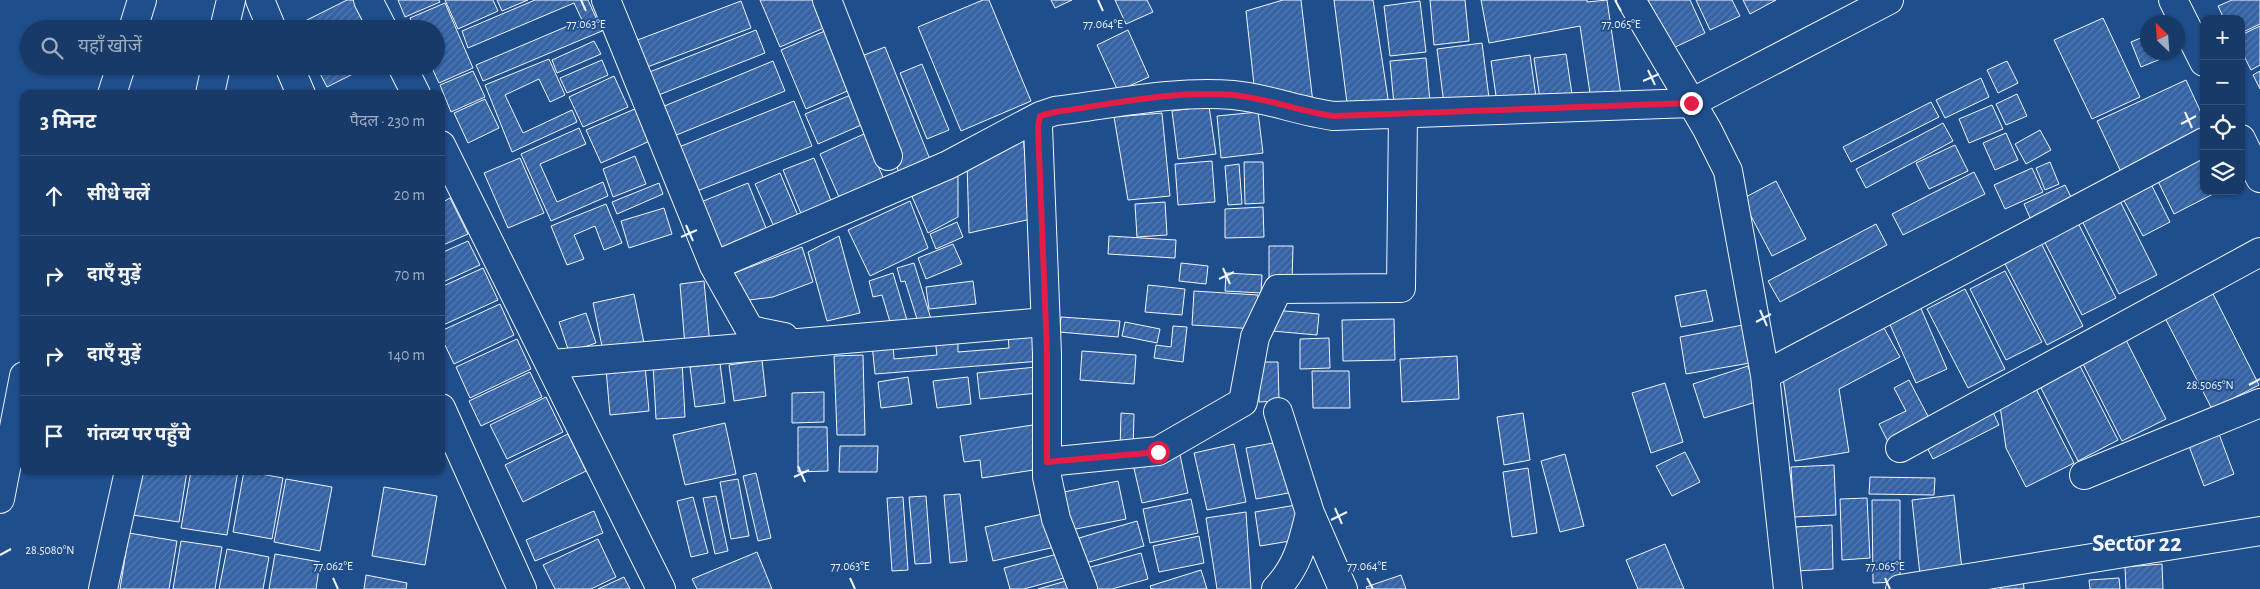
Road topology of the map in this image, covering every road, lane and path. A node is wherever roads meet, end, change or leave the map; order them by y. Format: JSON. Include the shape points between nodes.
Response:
{"nodes":[{"id":1,"x":142,"y":0,"type":"edge"},
{"id":2,"x":231,"y":0,"type":"edge"},
{"id":3,"x":260,"y":0,"type":"edge"},
{"id":4,"x":368,"y":0,"type":"edge"},
{"id":5,"x":606,"y":0,"type":"edge"},
{"id":6,"x":827,"y":0,"type":"edge"},
{"id":7,"x":1631,"y":0,"type":"edge"},
{"id":8,"x":1890,"y":0,"type":"edge"},
{"id":9,"x":2173,"y":0,"type":"edge"},
{"id":10,"x":136,"y":20,"type":"edge"},
{"id":11,"x":226,"y":20,"type":"edge"},
{"id":12,"x":268,"y":20,"type":"edge"},
{"id":13,"x":378,"y":20,"type":"edge"},
{"id":14,"x":2203,"y":60,"type":"edge"},
{"id":15,"x":118,"y":75,"type":"edge"},
{"id":16,"x":214,"y":75,"type":"edge"},
{"id":17,"x":293,"y":75,"type":"edge"},
{"id":18,"x":406,"y":75,"type":"edge"},
{"id":19,"x":113,"y":90,"type":"edge"},
{"id":20,"x":211,"y":90,"type":"edge"},
{"id":21,"x":299,"y":90,"type":"edge"},
{"id":22,"x":414,"y":90,"type":"edge"},
{"id":23,"x":1691,"y":103,"type":"junction"},
{"id":24,"x":1403,"y":115,"type":"junction"},
{"id":25,"x":1040,"y":116,"type":"junction"},
{"id":26,"x":2200,"y":144,"type":"edge"},
{"id":27,"x":2245,"y":146,"type":"edge"},
{"id":28,"x":445,"y":153,"type":"edge"},
{"id":29,"x":888,"y":156,"type":"dead end"},
{"id":30,"x":2260,"y":178,"type":"edge"},
{"id":31,"x":2260,"y":252,"type":"edge"},
{"id":32,"x":714,"y":266,"type":"junction"},
{"id":33,"x":1045,"y":322,"type":"junction"},
{"id":34,"x":810,"y":342,"type":"junction"},
{"id":35,"x":552,"y":364,"type":"junction"},
{"id":36,"x":1765,"y":375,"type":"junction"},
{"id":37,"x":20,"y":396,"type":"edge"},
{"id":38,"x":2260,"y":403,"type":"edge"},
{"id":39,"x":1278,"y":412,"type":"dead end"},
{"id":40,"x":445,"y":425,"type":"edge"},
{"id":41,"x":450,"y":446,"type":"edge"},
{"id":42,"x":1900,"y":448,"type":"dead end"},
{"id":43,"x":1047,"y":462,"type":"junction"},
{"id":44,"x":128,"y":475,"type":"edge"},
{"id":45,"x":2084,"y":475,"type":"dead end"},
{"id":46,"x":0,"y":499,"type":"edge"},
{"id":47,"x":1310,"y":512,"type":"junction"},
{"id":48,"x":2260,"y":531,"type":"edge"},
{"id":49,"x":104,"y":589,"type":"edge"},
{"id":50,"x":522,"y":589,"type":"edge"},
{"id":51,"x":661,"y":589,"type":"edge"},
{"id":52,"x":1083,"y":589,"type":"edge"},
{"id":53,"x":1276,"y":589,"type":"edge"},
{"id":54,"x":1343,"y":589,"type":"edge"},
{"id":55,"x":1788,"y":589,"type":"edge"},
{"id":56,"x":1900,"y":589,"type":"edge"}],
"edges":[{"from":1,"to":10,"type":"street"},
{"from":2,"to":11,"type":"street"},
{"from":3,"to":12,"type":"street"},
{"from":4,"to":13,"type":"street"},
{"from":5,"to":32,"type":"street"},
{"from":6,"to":29,"type":"street"},
{"from":7,"to":23,"type":"street"},
{"from":8,"to":23,"type":"street"},
{"from":9,"to":14,"type":"street"},
{"from":15,"to":19,"type":"street"},
{"from":16,"to":20,"type":"street"},
{"from":17,"to":21,"type":"street"},
{"from":18,"to":22,"type":"street"},
{"from":23,"to":24,"type":"street"},
{"from":23,"to":36,"type":"street","via":[[1728,171]]},
{"from":24,"to":25,"type":"street","via":[[1334,116],[1262,99],[1187,94]]},
{"from":24,"to":43,"type":"street","via":[[1401,288],[1278,290],[1255,336],[1243,402],[1158,452]]},
{"from":25,"to":32,"type":"street","via":[[948,165]]},
{"from":25,"to":33,"type":"street"},
{"from":26,"to":36,"type":"street"},
{"from":27,"to":30,"type":"street"},
{"from":28,"to":35,"type":"street"},
{"from":31,"to":42,"type":"street"},
{"from":32,"to":34,"type":"street","via":[[750,330]]},
{"from":33,"to":34,"type":"street"},
{"from":33,"to":43,"type":"street"},
{"from":34,"to":35,"type":"street"},
{"from":35,"to":51,"type":"street"},
{"from":36,"to":55,"type":"street"},
{"from":37,"to":46,"type":"street"},
{"from":38,"to":45,"type":"street"},
{"from":39,"to":47,"type":"street"},
{"from":40,"to":41,"type":"street"},
{"from":41,"to":50,"type":"street"},
{"from":43,"to":52,"type":"street","via":[[1056,519]]},
{"from":44,"to":49,"type":"street"},
{"from":47,"to":53,"type":"street","via":[[1300,553],[1288,577]]},
{"from":47,"to":54,"type":"street"},
{"from":48,"to":56,"type":"street"}]}
